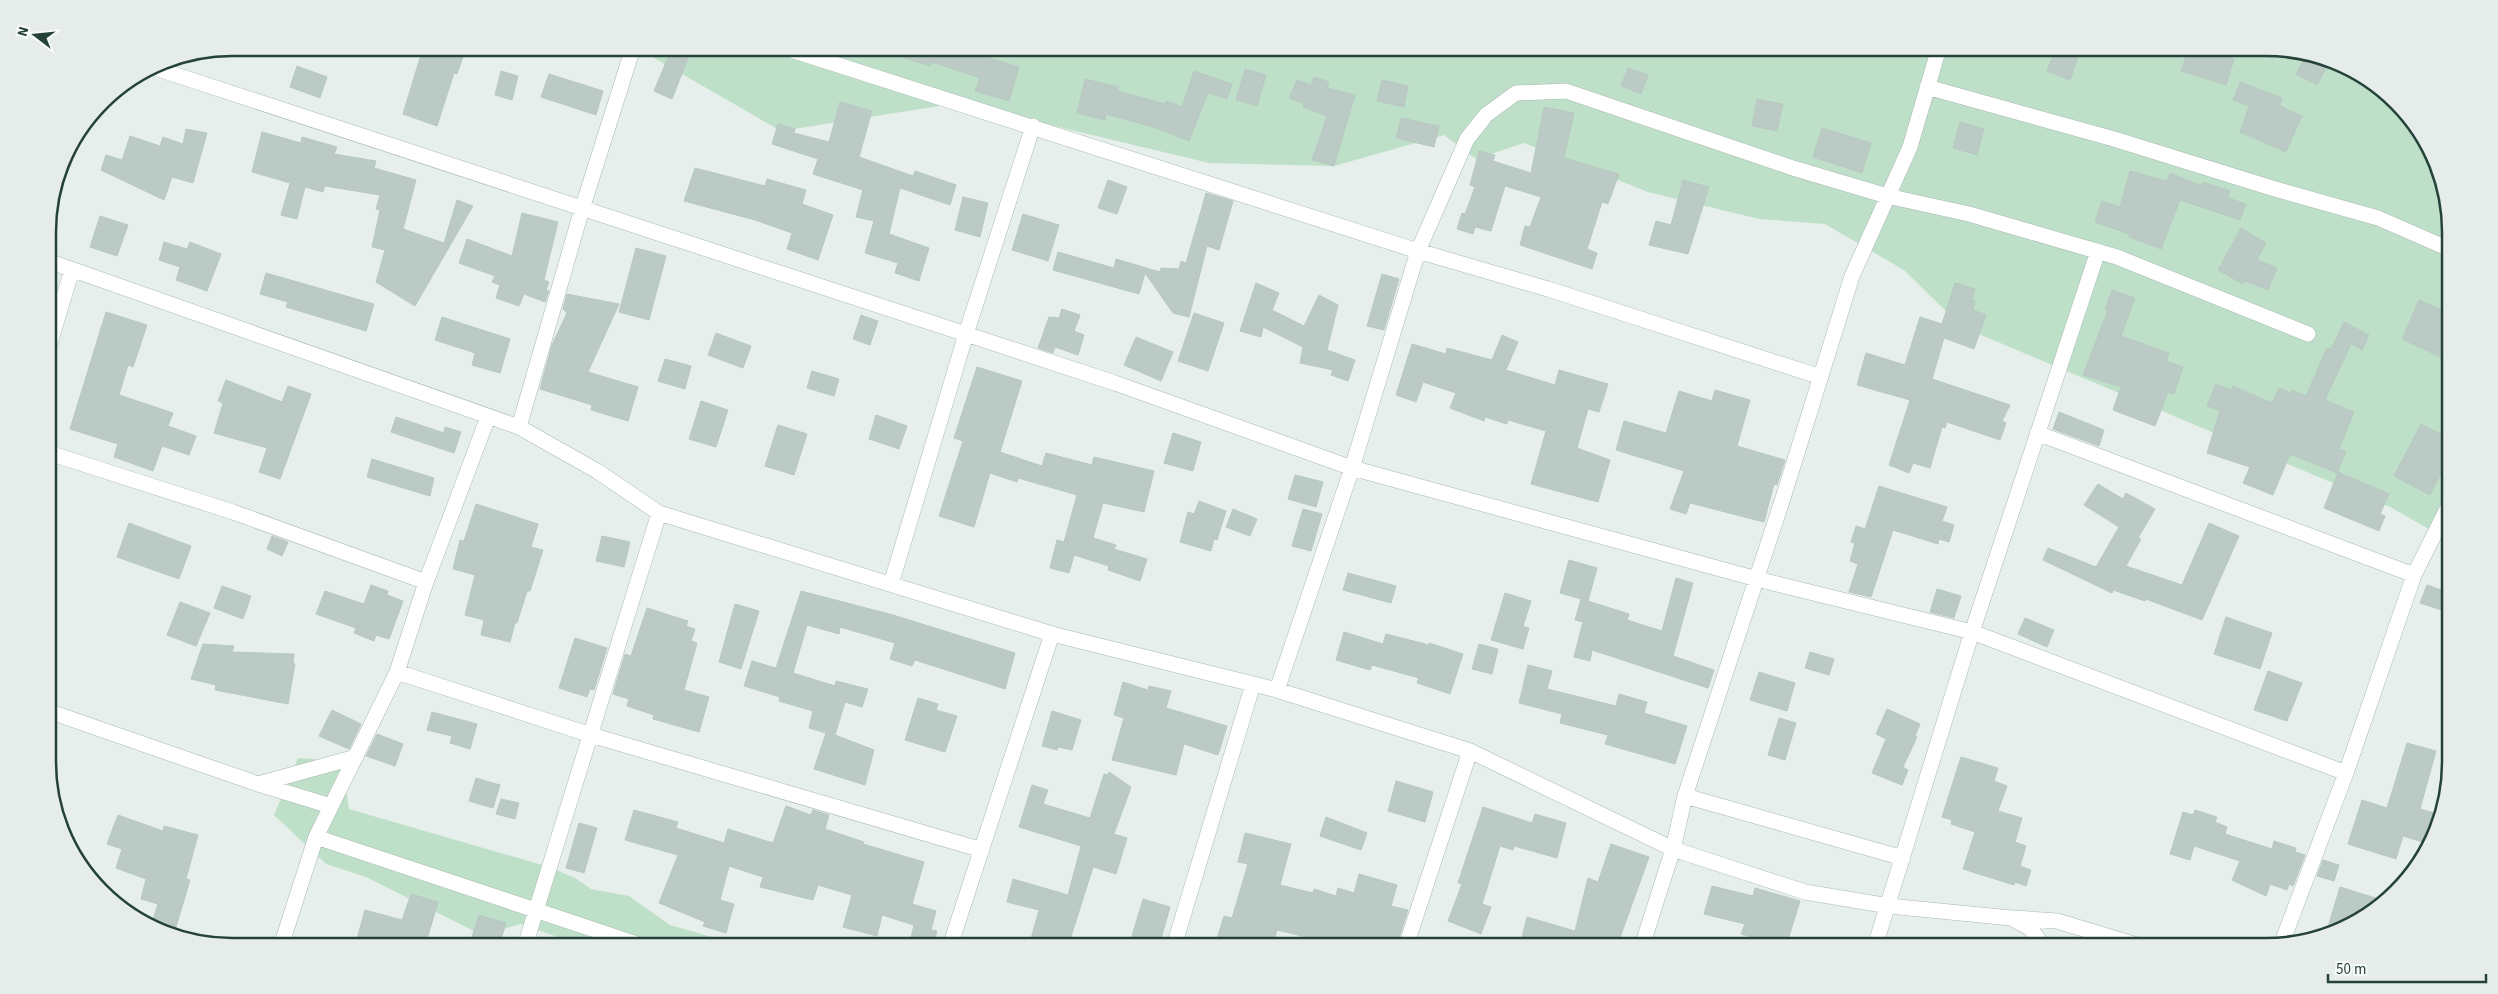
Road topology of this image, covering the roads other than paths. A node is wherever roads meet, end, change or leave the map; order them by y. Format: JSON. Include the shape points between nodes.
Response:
{"nodes":[{"id":1,"x":630,"y":56,"type":"edge"},
{"id":2,"x":810,"y":56,"type":"edge"},
{"id":3,"x":1936,"y":56,"type":"edge"},
{"id":4,"x":162,"y":71,"type":"edge"},
{"id":5,"x":1927,"y":87,"type":"junction"},
{"id":6,"x":1033,"y":126,"type":"junction"},
{"id":7,"x":1887,"y":196,"type":"junction"},
{"id":8,"x":582,"y":209,"type":"junction"},
{"id":9,"x":2442,"y":246,"type":"edge"},
{"id":10,"x":1418,"y":251,"type":"junction"},
{"id":11,"x":2098,"y":251,"type":"junction"},
{"id":12,"x":57,"y":264,"type":"edge"},
{"id":13,"x":72,"y":270,"type":"junction"},
{"id":14,"x":57,"y":320,"type":"edge"},
{"id":15,"x":966,"y":334,"type":"junction"},
{"id":16,"x":2308,"y":334,"type":"dead end"},
{"id":17,"x":1821,"y":377,"type":"junction"},
{"id":18,"x":488,"y":417,"type":"junction"},
{"id":19,"x":519,"y":427,"type":"junction"},
{"id":20,"x":2038,"y":433,"type":"junction"},
{"id":21,"x":57,"y":454,"type":"edge"},
{"id":22,"x":1352,"y":468,"type":"junction"},
{"id":23,"x":659,"y":513,"type":"junction"},
{"id":24,"x":2442,"y":519,"type":"edge"},
{"id":25,"x":2414,"y":575,"type":"junction"},
{"id":26,"x":1757,"y":579,"type":"junction"},
{"id":27,"x":426,"y":582,"type":"junction"},
{"id":28,"x":891,"y":584,"type":"junction"},
{"id":29,"x":1972,"y":632,"type":"junction"},
{"id":30,"x":1052,"y":634,"type":"junction"},
{"id":31,"x":397,"y":672,"type":"junction"},
{"id":32,"x":1252,"y":684,"type":"junction"},
{"id":33,"x":1277,"y":690,"type":"junction"},
{"id":34,"x":56,"y":714,"type":"edge"},
{"id":35,"x":591,"y":735,"type":"junction"},
{"id":36,"x":1470,"y":751,"type":"junction"},
{"id":37,"x":356,"y":757,"type":"junction"},
{"id":38,"x":2346,"y":773,"type":"junction"},
{"id":39,"x":258,"y":784,"type":"junction"},
{"id":40,"x":1685,"y":796,"type":"junction"},
{"id":41,"x":330,"y":806,"type":"junction"},
{"id":42,"x":316,"y":838,"type":"junction"},
{"id":43,"x":1673,"y":849,"type":"junction"},
{"id":44,"x":982,"y":850,"type":"junction"},
{"id":45,"x":1903,"y":858,"type":"junction"},
{"id":46,"x":1889,"y":906,"type":"junction"},
{"id":47,"x":536,"y":911,"type":"junction"},
{"id":48,"x":2011,"y":918,"type":"junction"},
{"id":49,"x":2284,"y":936,"type":"edge"},
{"id":50,"x":284,"y":938,"type":"edge"},
{"id":51,"x":528,"y":938,"type":"edge"},
{"id":52,"x":619,"y":938,"type":"edge"},
{"id":53,"x":953,"y":938,"type":"edge"},
{"id":54,"x":1176,"y":938,"type":"edge"},
{"id":55,"x":1409,"y":938,"type":"edge"},
{"id":56,"x":1645,"y":938,"type":"edge"},
{"id":57,"x":1878,"y":938,"type":"edge"},
{"id":58,"x":2037,"y":938,"type":"edge"},
{"id":59,"x":2113,"y":938,"type":"edge"}],
"edges":[{"from":1,"to":8,"type":"street"},
{"from":2,"to":6,"type":"street"},
{"from":3,"to":5,"type":"street"},
{"from":4,"to":8,"type":"street"},
{"from":5,"to":7,"type":"street","via":[[1910,147]]},
{"from":5,"to":9,"type":"street","via":[[2378,218]]},
{"from":6,"to":10,"type":"street"},
{"from":6,"to":15,"type":"street"},
{"from":7,"to":10,"type":"street","via":[[1793,168],[1566,91],[1516,92],[1486,115],[1468,139]]},
{"from":7,"to":11,"type":"street","via":[[1969,214]]},
{"from":7,"to":17,"type":"street","via":[[1852,276]]},
{"from":8,"to":15,"type":"street"},
{"from":8,"to":19,"type":"street"},
{"from":10,"to":17,"type":"street","via":[[1548,289]]},
{"from":10,"to":22,"type":"street"},
{"from":11,"to":16,"type":"street"},
{"from":11,"to":20,"type":"street"},
{"from":12,"to":13,"type":"street"},
{"from":13,"to":14,"type":"street"},
{"from":13,"to":18,"type":"street"},
{"from":15,"to":22,"type":"street","via":[[1115,383]]},
{"from":15,"to":28,"type":"street"},
{"from":17,"to":26,"type":"street"},
{"from":18,"to":19,"type":"street"},
{"from":18,"to":27,"type":"street"},
{"from":19,"to":23,"type":"street","via":[[596,471]]},
{"from":20,"to":25,"type":"street"},
{"from":20,"to":29,"type":"street"},
{"from":21,"to":27,"type":"street","via":[[233,512]]},
{"from":22,"to":26,"type":"street"},
{"from":22,"to":33,"type":"street"},
{"from":23,"to":28,"type":"street"},
{"from":23,"to":35,"type":"street"},
{"from":24,"to":25,"type":"street"},
{"from":25,"to":38,"type":"street"},
{"from":26,"to":29,"type":"street"},
{"from":26,"to":40,"type":"street"},
{"from":27,"to":31,"type":"street"},
{"from":28,"to":30,"type":"street"},
{"from":29,"to":38,"type":"street"},
{"from":29,"to":45,"type":"street"},
{"from":30,"to":32,"type":"street"},
{"from":30,"to":44,"type":"street"},
{"from":31,"to":35,"type":"street"},
{"from":31,"to":37,"type":"street"},
{"from":32,"to":33,"type":"street"},
{"from":32,"to":54,"type":"street"},
{"from":33,"to":36,"type":"street"},
{"from":34,"to":39,"type":"street"},
{"from":35,"to":44,"type":"street"},
{"from":35,"to":47,"type":"street"},
{"from":36,"to":43,"type":"street"},
{"from":36,"to":55,"type":"street"},
{"from":37,"to":39,"type":"street"},
{"from":37,"to":41,"type":"street"},
{"from":38,"to":49,"type":"street"},
{"from":39,"to":41,"type":"street"},
{"from":40,"to":43,"type":"street"},
{"from":40,"to":45,"type":"street"},
{"from":41,"to":42,"type":"street"},
{"from":42,"to":47,"type":"street"},
{"from":42,"to":50,"type":"street"},
{"from":43,"to":46,"type":"street","via":[[1805,892]]},
{"from":43,"to":56,"type":"street"},
{"from":44,"to":53,"type":"street"},
{"from":45,"to":46,"type":"street"},
{"from":46,"to":48,"type":"street"},
{"from":46,"to":57,"type":"street"},
{"from":47,"to":51,"type":"street"},
{"from":47,"to":52,"type":"street"},
{"from":48,"to":58,"type":"street","via":[[2031,929]]},
{"from":48,"to":59,"type":"street","via":[[2057,921]]}]}
